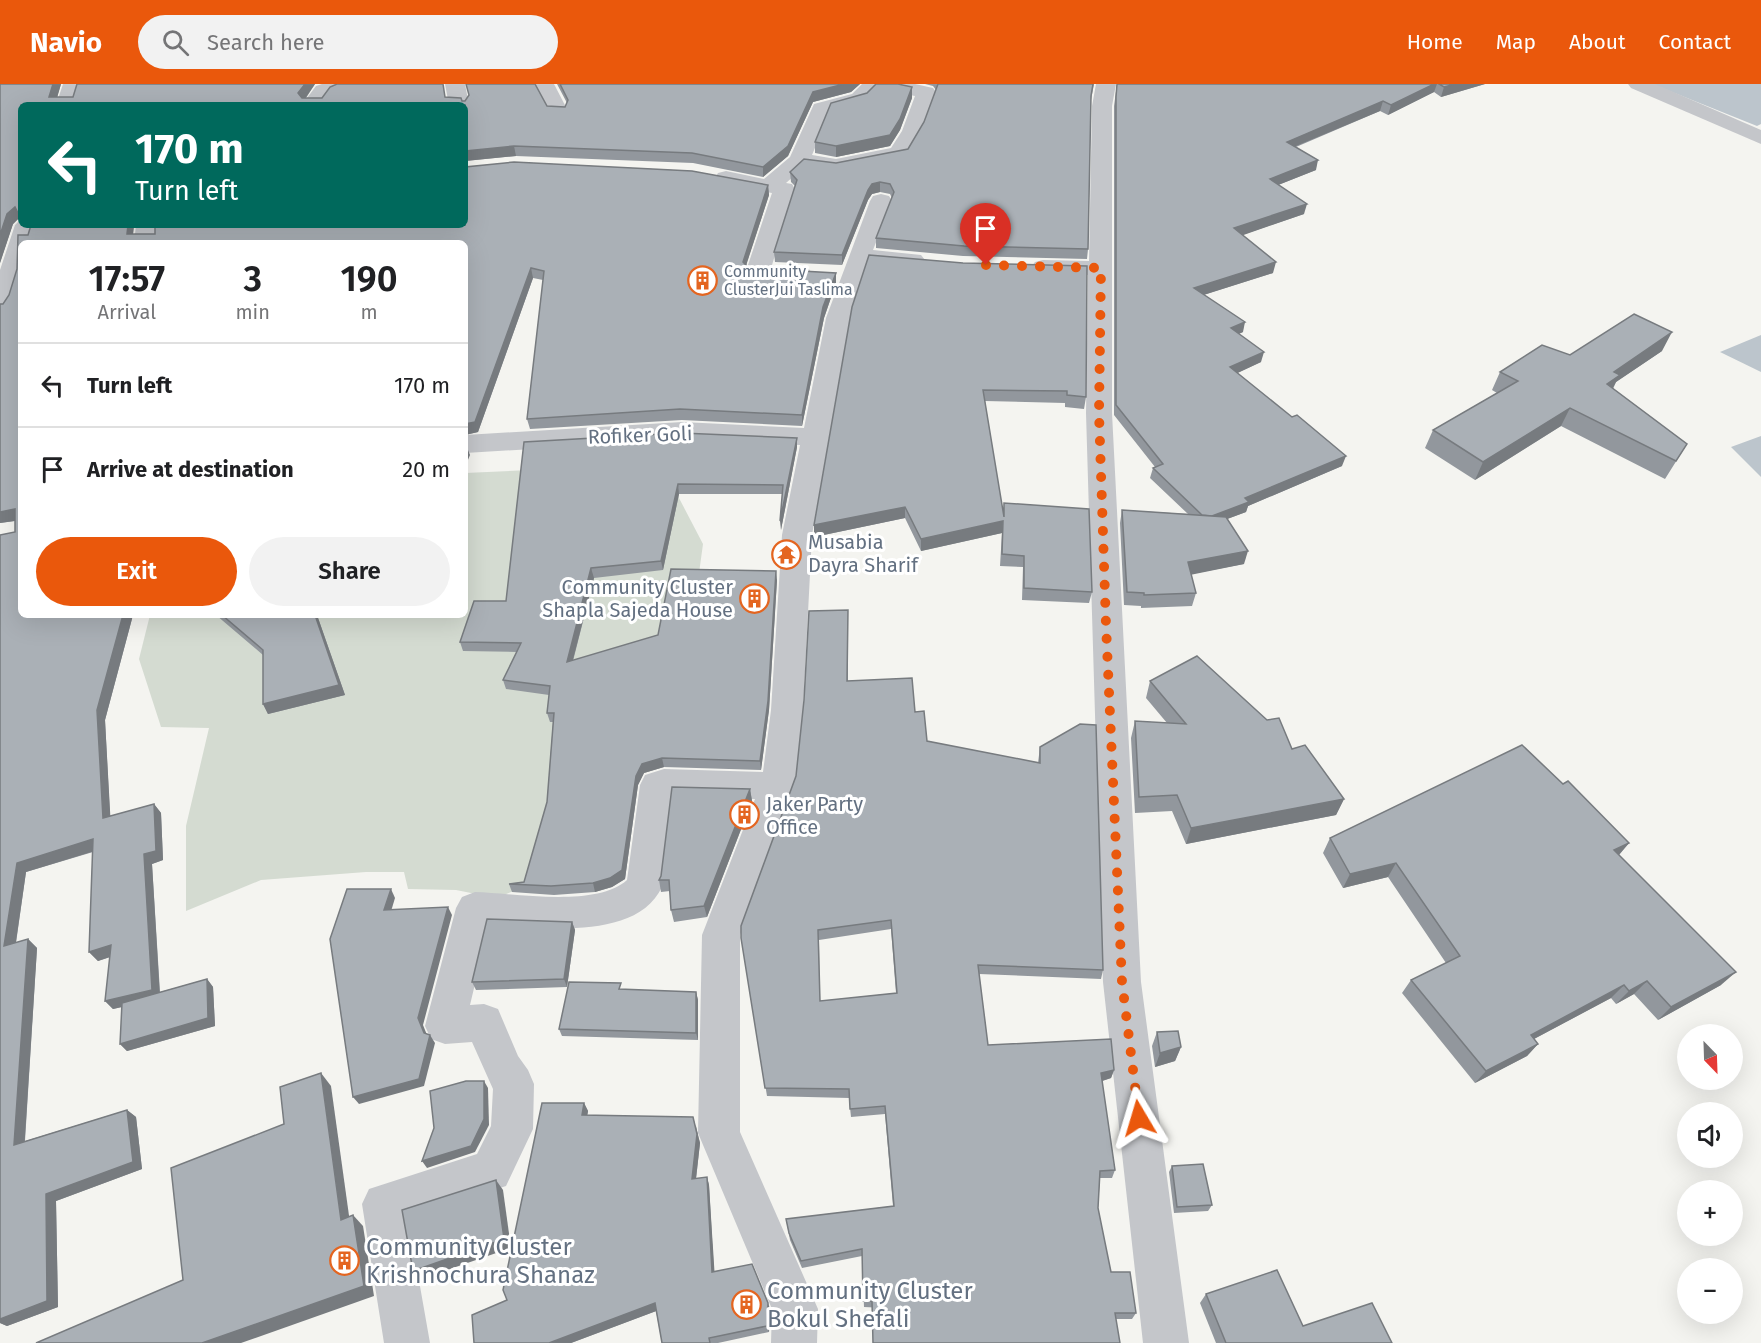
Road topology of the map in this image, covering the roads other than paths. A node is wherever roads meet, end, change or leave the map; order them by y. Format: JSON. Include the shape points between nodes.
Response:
{"nodes":[{"id":1,"x":72,"y":84,"type":"edge"},
{"id":2,"x":342,"y":84,"type":"edge"},
{"id":3,"x":455,"y":84,"type":"edge"},
{"id":4,"x":544,"y":84,"type":"edge"},
{"id":5,"x":873,"y":84,"type":"edge"},
{"id":6,"x":883,"y":84,"type":"edge"},
{"id":7,"x":1106,"y":84,"type":"edge"},
{"id":8,"x":1638,"y":84,"type":"edge"},
{"id":9,"x":67,"y":102,"type":"edge"},
{"id":10,"x":314,"y":102,"type":"edge"},
{"id":11,"x":458,"y":102,"type":"edge"},
{"id":12,"x":558,"y":111,"type":"edge"},
{"id":13,"x":1761,"y":138,"type":"edge"},
{"id":14,"x":799,"y":160,"type":"junction"},
{"id":15,"x":704,"y":174,"type":"edge"},
{"id":16,"x":769,"y":186,"type":"junction"},
{"id":17,"x":881,"y":201,"type":"dead end"},
{"id":18,"x":15,"y":240,"type":"edge"},
{"id":19,"x":940,"y":263,"type":"edge"},
{"id":20,"x":1009,"y":266,"type":"edge"},
{"id":21,"x":1101,"y":268,"type":"junction"},
{"id":22,"x":839,"y":269,"type":"junction"},
{"id":23,"x":0,"y":307,"type":"edge"},
{"id":24,"x":815,"y":437,"type":"junction"},
{"id":25,"x":468,"y":444,"type":"edge"},
{"id":26,"x":778,"y":786,"type":"junction"},
{"id":27,"x":407,"y":1343,"type":"edge"},
{"id":28,"x":794,"y":1343,"type":"edge"},
{"id":29,"x":1166,"y":1343,"type":"edge"}],
"edges":[{"from":1,"to":9,"type":"street"},
{"from":2,"to":10,"type":"street","via":[[323,90]]},
{"from":3,"to":11,"type":"street"},
{"from":4,"to":12,"type":"street"},
{"from":5,"to":14,"type":"street","via":[[859,98],[821,108]]},
{"from":6,"to":14,"type":"street","via":[[926,92],[912,131],[898,153],[836,165]]},
{"from":7,"to":21,"type":"street","via":[[1102,106]]},
{"from":8,"to":13,"type":"street"},
{"from":14,"to":16,"type":"street"},
{"from":15,"to":16,"type":"street"},
{"from":16,"to":22,"type":"street","via":[[784,189],[758,271]]},
{"from":17,"to":22,"type":"street"},
{"from":18,"to":23,"type":"street"},
{"from":19,"to":22,"type":"street"},
{"from":20,"to":21,"type":"street"},
{"from":21,"to":29,"type":"street","via":[[1101,460],[1122,982]]},
{"from":22,"to":24,"type":"street","via":[[838,318]]},
{"from":24,"to":25,"type":"street","name":"Rofiker Goli","via":[[682,431]]},
{"from":24,"to":26,"type":"street","via":[[797,535],[787,710]]},
{"from":26,"to":27,"type":"street","via":[[657,785],[644,887],[620,905],[589,912],[475,908],[445,1026],[484,1022],[503,1069],[514,1084],[512,1129],[491,1171],[384,1204]]},
{"from":26,"to":28,"type":"street","via":[[721,935],[719,1133],[795,1309]]}]}
